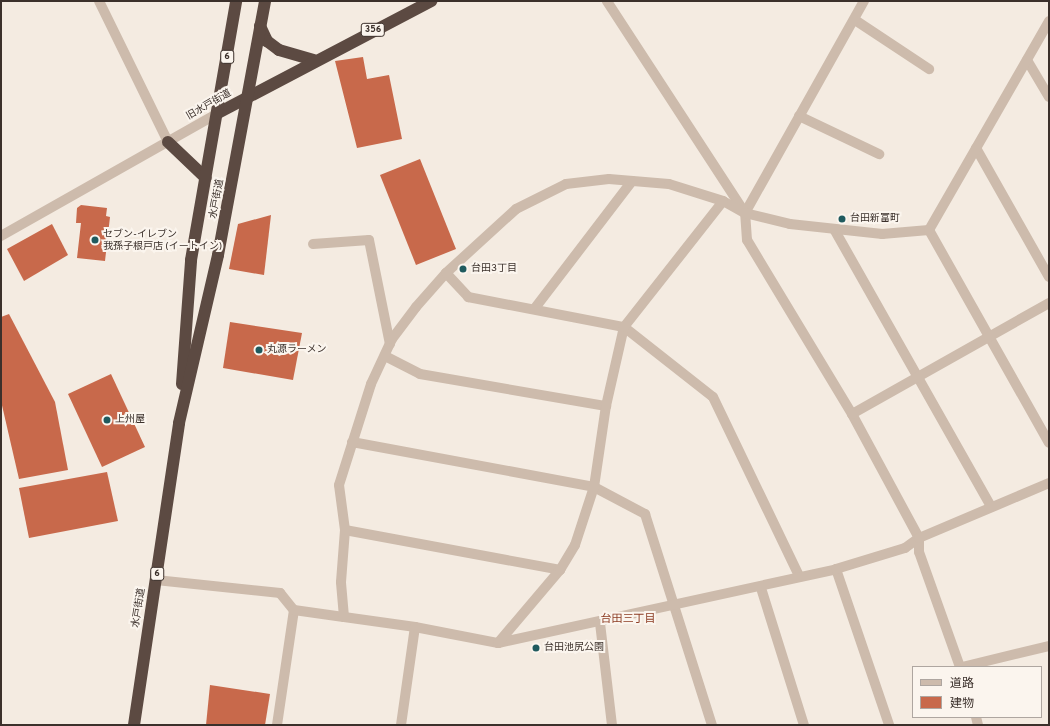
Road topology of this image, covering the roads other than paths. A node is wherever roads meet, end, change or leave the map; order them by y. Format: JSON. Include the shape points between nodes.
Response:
{"nodes":[{"id":1,"x":99,"y":1,"type":"edge"},
{"id":2,"x":236,"y":1,"type":"edge"},
{"id":3,"x":265,"y":1,"type":"edge"},
{"id":4,"x":431,"y":1,"type":"edge"},
{"id":5,"x":607,"y":1,"type":"edge"},
{"id":6,"x":859,"y":3,"type":"edge"},
{"id":7,"x":855,"y":20,"type":"junction"},
{"id":8,"x":1049,"y":21,"type":"edge"},
{"id":9,"x":260,"y":26,"type":"junction"},
{"id":10,"x":314,"y":60,"type":"junction"},
{"id":11,"x":1027,"y":60,"type":"junction"},
{"id":12,"x":929,"y":69,"type":"dead end"},
{"id":13,"x":249,"y":96,"type":"junction"},
{"id":14,"x":1049,"y":97,"type":"edge"},
{"id":15,"x":218,"y":113,"type":"junction"},
{"id":16,"x":799,"y":116,"type":"junction"},
{"id":17,"x":168,"y":142,"type":"junction"},
{"id":18,"x":976,"y":148,"type":"junction"},
{"id":19,"x":879,"y":154,"type":"dead end"},
{"id":20,"x":206,"y":178,"type":"junction"},
{"id":21,"x":632,"y":181,"type":"junction"},
{"id":22,"x":723,"y":201,"type":"junction"},
{"id":23,"x":745,"y":213,"type":"junction"},
{"id":24,"x":834,"y":229,"type":"junction"},
{"id":25,"x":929,"y":230,"type":"junction"},
{"id":26,"x":1,"y":236,"type":"edge"},
{"id":27,"x":313,"y":244,"type":"dead end"},
{"id":28,"x":446,"y":273,"type":"junction"},
{"id":29,"x":1049,"y":277,"type":"edge"},
{"id":30,"x":1049,"y":303,"type":"edge"},
{"id":31,"x":535,"y":308,"type":"junction"},
{"id":32,"x":624,"y":327,"type":"junction"},
{"id":33,"x":990,"y":337,"type":"junction"},
{"id":34,"x":390,"y":344,"type":"junction"},
{"id":35,"x":385,"y":356,"type":"junction"},
{"id":36,"x":918,"y":377,"type":"junction"},
{"id":37,"x":606,"y":406,"type":"junction"},
{"id":38,"x":852,"y":414,"type":"junction"},
{"id":39,"x":179,"y":423,"type":"junction"},
{"id":40,"x":352,"y":442,"type":"junction"},
{"id":41,"x":1049,"y":443,"type":"edge"},
{"id":42,"x":1049,"y":483,"type":"edge"},
{"id":43,"x":594,"y":487,"type":"junction"},
{"id":44,"x":991,"y":508,"type":"junction"},
{"id":45,"x":345,"y":530,"type":"junction"},
{"id":46,"x":919,"y":538,"type":"junction"},
{"id":47,"x":836,"y":569,"type":"junction"},
{"id":48,"x":560,"y":570,"type":"junction"},
{"id":49,"x":799,"y":576,"type":"junction"},
{"id":50,"x":156,"y":580,"type":"junction"},
{"id":51,"x":761,"y":588,"type":"junction"},
{"id":52,"x":675,"y":605,"type":"junction"},
{"id":53,"x":294,"y":610,"type":"junction"},
{"id":54,"x":344,"y":617,"type":"junction"},
{"id":55,"x":600,"y":623,"type":"junction"},
{"id":56,"x":415,"y":627,"type":"junction"},
{"id":57,"x":498,"y":643,"type":"junction"},
{"id":58,"x":1049,"y":646,"type":"edge"},
{"id":59,"x":961,"y":666,"type":"edge"},
{"id":60,"x":965,"y":666,"type":"edge"},
{"id":61,"x":134,"y":725,"type":"edge"},
{"id":62,"x":277,"y":725,"type":"edge"},
{"id":63,"x":401,"y":725,"type":"edge"},
{"id":64,"x":612,"y":725,"type":"edge"},
{"id":65,"x":712,"y":725,"type":"edge"},
{"id":66,"x":804,"y":725,"type":"edge"},
{"id":67,"x":889,"y":725,"type":"edge"}],
"edges":[{"from":1,"to":17,"type":"street"},
{"from":2,"to":15,"type":"highway","name":"水戸街道","number":"6"},
{"from":3,"to":9,"type":"highway","name":"水戸街道","number":"6"},
{"from":4,"to":10,"type":"highway","name":"旧水戸街道","number":"356"},
{"from":5,"to":23,"type":"street"},
{"from":6,"to":7,"type":"street"},
{"from":7,"to":12,"type":"street"},
{"from":7,"to":16,"type":"street"},
{"from":8,"to":11,"type":"street"},
{"from":9,"to":10,"type":"highway","via":[[267,41],[279,50]]},
{"from":9,"to":13,"type":"highway","name":"水戸街道","number":"6"},
{"from":10,"to":13,"type":"highway","name":"旧水戸街道","number":"356"},
{"from":11,"to":14,"type":"street"},
{"from":11,"to":18,"type":"street"},
{"from":13,"to":15,"type":"highway","name":"旧水戸街道","number":"356"},
{"from":13,"to":39,"type":"highway","name":"水戸街道","number":"6"},
{"from":15,"to":17,"type":"street","name":"旧水戸街道"},
{"from":15,"to":20,"type":"highway","name":"水戸街道","number":"6"},
{"from":16,"to":19,"type":"street"},
{"from":16,"to":23,"type":"street"},
{"from":17,"to":20,"type":"highway"},
{"from":17,"to":26,"type":"street","name":"旧水戸街道"},
{"from":18,"to":25,"type":"street"},
{"from":18,"to":29,"type":"street"},
{"from":20,"to":39,"type":"highway","name":"水戸街道","number":"6","via":[[191,260]]},
{"from":21,"to":22,"type":"street","via":[[669,184]]},
{"from":21,"to":28,"type":"street","via":[[609,179],[566,184],[516,209]]},
{"from":21,"to":31,"type":"street"},
{"from":22,"to":23,"type":"street"},
{"from":22,"to":32,"type":"street"},
{"from":23,"to":24,"type":"street"},
{"from":23,"to":38,"type":"street","via":[[747,240]]},
{"from":24,"to":25,"type":"street","via":[[882,234]]},
{"from":24,"to":36,"type":"street"},
{"from":25,"to":33,"type":"street"},
{"from":27,"to":34,"type":"street","via":[[369,240]]},
{"from":28,"to":31,"type":"street","via":[[468,297]]},
{"from":28,"to":34,"type":"street"},
{"from":30,"to":33,"type":"street"},
{"from":31,"to":32,"type":"street"},
{"from":32,"to":37,"type":"street"},
{"from":32,"to":49,"type":"street","via":[[713,397]]},
{"from":33,"to":36,"type":"street"},
{"from":33,"to":41,"type":"street"},
{"from":34,"to":35,"type":"street"},
{"from":35,"to":37,"type":"street","via":[[420,374]]},
{"from":35,"to":40,"type":"street","via":[[371,384]]},
{"from":36,"to":38,"type":"street"},
{"from":36,"to":44,"type":"street"},
{"from":37,"to":43,"type":"street"},
{"from":38,"to":46,"type":"street"},
{"from":39,"to":50,"type":"highway","name":"水戸街道","number":"6"},
{"from":40,"to":43,"type":"street"},
{"from":40,"to":45,"type":"street","via":[[339,485]]},
{"from":42,"to":44,"type":"street"},
{"from":43,"to":48,"type":"street","via":[[575,545]]},
{"from":43,"to":52,"type":"street","via":[[645,514]]},
{"from":44,"to":46,"type":"street"},
{"from":45,"to":48,"type":"street"},
{"from":45,"to":54,"type":"street","via":[[341,582]]},
{"from":46,"to":47,"type":"street","via":[[905,548]]},
{"from":46,"to":59,"type":"street","via":[[919,552]]},
{"from":47,"to":49,"type":"street"},
{"from":47,"to":67,"type":"street"},
{"from":48,"to":57,"type":"street"},
{"from":49,"to":51,"type":"street"},
{"from":50,"to":53,"type":"street","via":[[280,594]]},
{"from":50,"to":61,"type":"highway","name":"水戸街道","number":"6"},
{"from":51,"to":52,"type":"street"},
{"from":51,"to":66,"type":"street"},
{"from":52,"to":55,"type":"street"},
{"from":52,"to":65,"type":"street"},
{"from":53,"to":54,"type":"street"},
{"from":53,"to":62,"type":"street"},
{"from":54,"to":56,"type":"street"},
{"from":55,"to":57,"type":"street"},
{"from":55,"to":64,"type":"street"},
{"from":56,"to":57,"type":"street"},
{"from":56,"to":63,"type":"street"},
{"from":58,"to":60,"type":"street"}]}
